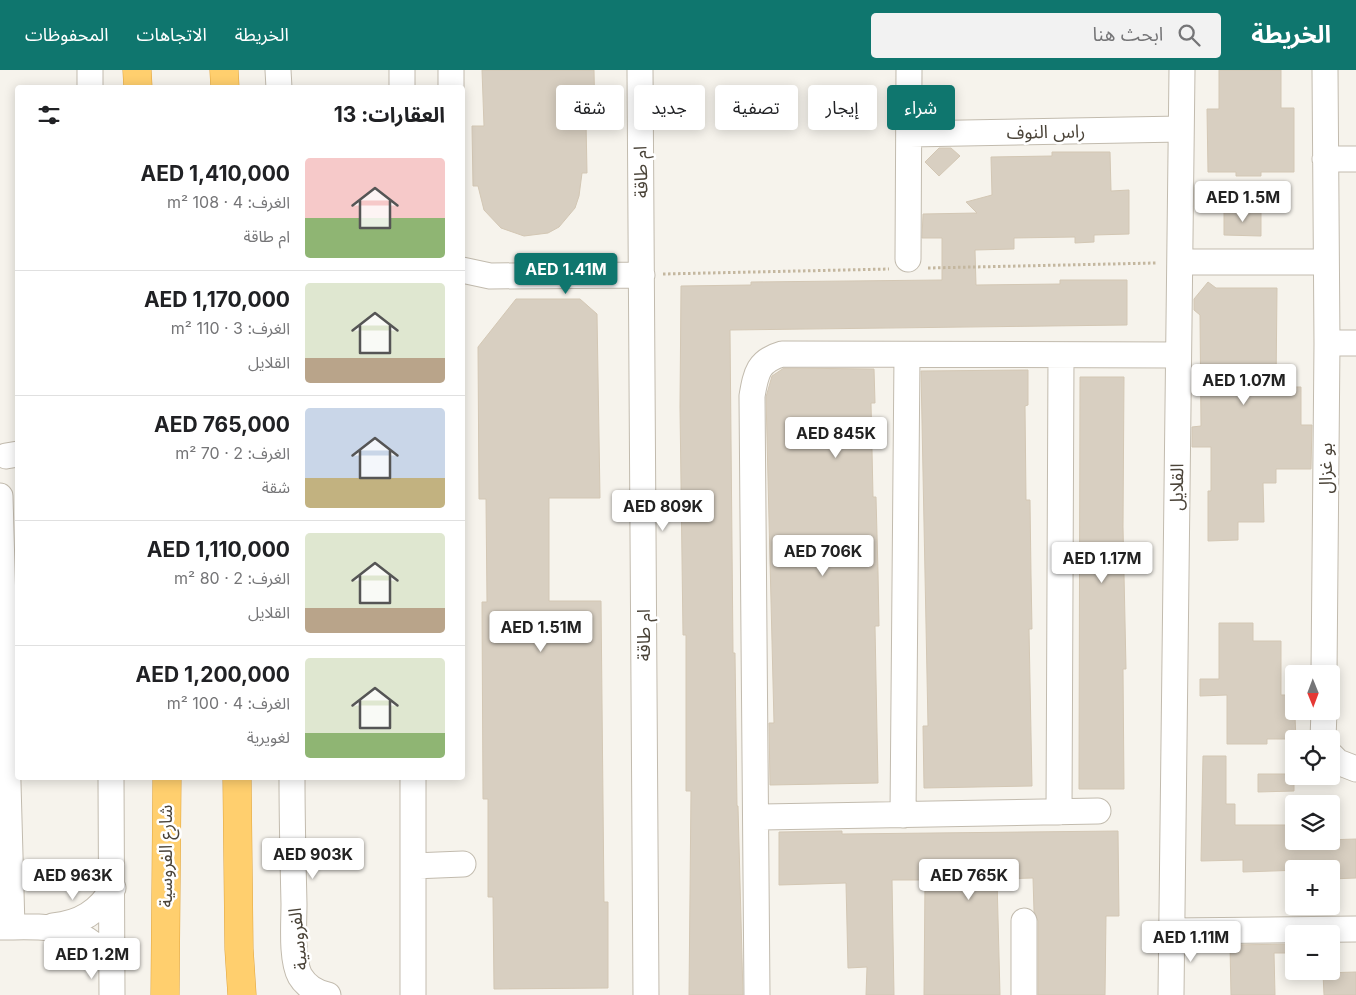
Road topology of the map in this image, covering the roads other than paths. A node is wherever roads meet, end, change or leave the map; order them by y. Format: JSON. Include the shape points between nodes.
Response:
{"nodes":[{"id":1,"x":90,"y":70,"type":"edge"},
{"id":2,"x":137,"y":70,"type":"edge"},
{"id":3,"x":149,"y":70,"type":"edge"},
{"id":4,"x":224,"y":70,"type":"edge"},
{"id":5,"x":278,"y":70,"type":"edge"},
{"id":6,"x":402,"y":70,"type":"edge"},
{"id":7,"x":451,"y":70,"type":"edge"},
{"id":8,"x":640,"y":70,"type":"edge"},
{"id":9,"x":909,"y":70,"type":"edge"},
{"id":10,"x":1182,"y":70,"type":"edge"},
{"id":11,"x":1325,"y":70,"type":"edge"},
{"id":12,"x":90,"y":85,"type":"edge"},
{"id":13,"x":138,"y":85,"type":"edge"},
{"id":14,"x":150,"y":85,"type":"edge"},
{"id":15,"x":225,"y":85,"type":"edge"},
{"id":16,"x":279,"y":85,"type":"edge"},
{"id":17,"x":402,"y":85,"type":"edge"},
{"id":18,"x":451,"y":85,"type":"edge"},
{"id":19,"x":1181,"y":129,"type":"junction"},
{"id":20,"x":910,"y":134,"type":"junction"},
{"id":21,"x":1325,"y":159,"type":"junction"},
{"id":22,"x":1356,"y":159,"type":"edge"},
{"id":23,"x":908,"y":259,"type":"dead end"},
{"id":24,"x":1180,"y":262,"type":"junction"},
{"id":25,"x":1325,"y":262,"type":"junction"},
{"id":26,"x":465,"y":271,"type":"edge"},
{"id":27,"x":642,"y":275,"type":"junction"},
{"id":28,"x":490,"y":276,"type":"junction"},
{"id":29,"x":465,"y":285,"type":"edge"},
{"id":30,"x":1326,"y":343,"type":"junction"},
{"id":31,"x":1356,"y":343,"type":"edge"},
{"id":32,"x":907,"y":355,"type":"junction"},
{"id":33,"x":1178,"y":355,"type":"junction"},
{"id":34,"x":1061,"y":356,"type":"junction"},
{"id":35,"x":0,"y":496,"type":"edge"},
{"id":36,"x":1324,"y":665,"type":"edge"},
{"id":37,"x":1340,"y":763,"type":"edge"},
{"id":38,"x":1356,"y":768,"type":"edge"},
{"id":39,"x":111,"y":780,"type":"edge"},
{"id":40,"x":167,"y":780,"type":"edge"},
{"id":41,"x":237,"y":780,"type":"edge"},
{"id":42,"x":292,"y":780,"type":"edge"},
{"id":43,"x":413,"y":780,"type":"edge"},
{"id":44,"x":1098,"y":811,"type":"dead end"},
{"id":45,"x":1058,"y":812,"type":"junction"},
{"id":46,"x":903,"y":815,"type":"junction"},
{"id":47,"x":756,"y":817,"type":"junction"},
{"id":48,"x":464,"y":864,"type":"dead end"},
{"id":49,"x":413,"y":866,"type":"junction"},
{"id":50,"x":113,"y":888,"type":"junction"},
{"id":51,"x":1024,"y":921,"type":"dead end"},
{"id":52,"x":6,"y":927,"type":"edge"},
{"id":53,"x":43,"y":927,"type":"junction"},
{"id":54,"x":1356,"y":929,"type":"edge"},
{"id":55,"x":1172,"y":931,"type":"junction"},
{"id":56,"x":112,"y":965,"type":"junction"},
{"id":57,"x":324,"y":994,"type":"edge"},
{"id":58,"x":112,"y":995,"type":"edge"},
{"id":59,"x":165,"y":995,"type":"edge"},
{"id":60,"x":242,"y":995,"type":"edge"},
{"id":61,"x":414,"y":995,"type":"edge"},
{"id":62,"x":646,"y":995,"type":"edge"},
{"id":63,"x":757,"y":995,"type":"edge"},
{"id":64,"x":1024,"y":995,"type":"edge"},
{"id":65,"x":1171,"y":995,"type":"edge"}],
"edges":[{"from":1,"to":12,"type":"street"},
{"from":2,"to":13,"type":"highway"},
{"from":3,"to":14,"type":"highway"},
{"from":4,"to":15,"type":"highway"},
{"from":5,"to":16,"type":"street"},
{"from":6,"to":17,"type":"street"},
{"from":7,"to":18,"type":"street"},
{"from":8,"to":27,"type":"street","name":"ام طاقة"},
{"from":9,"to":20,"type":"street"},
{"from":10,"to":19,"type":"street","name":"القلايل"},
{"from":11,"to":21,"type":"street","name":"بو غزال"},
{"from":19,"to":20,"type":"street","name":"راس النوف"},
{"from":19,"to":24,"type":"street","name":"القلايل"},
{"from":20,"to":23,"type":"street"},
{"from":21,"to":22,"type":"street"},
{"from":21,"to":25,"type":"street","name":"بو غزال"},
{"from":24,"to":25,"type":"street"},
{"from":24,"to":33,"type":"street","name":"القلايل"},
{"from":25,"to":30,"type":"street","name":"بو غزال"},
{"from":26,"to":28,"type":"street"},
{"from":27,"to":28,"type":"street"},
{"from":27,"to":62,"type":"street","name":"ام طاقة"},
{"from":28,"to":29,"type":"street"},
{"from":30,"to":31,"type":"street"},
{"from":30,"to":36,"type":"street","name":"بو غزال"},
{"from":32,"to":34,"type":"street"},
{"from":32,"to":46,"type":"street"},
{"from":32,"to":47,"type":"street","via":[[782,354],[761,365],[755,380],[752,406]]},
{"from":33,"to":34,"type":"street"},
{"from":33,"to":55,"type":"street","name":"القلايل"},
{"from":34,"to":45,"type":"street"},
{"from":35,"to":52,"type":"street"},
{"from":37,"to":38,"type":"street"},
{"from":39,"to":50,"type":"street"},
{"from":40,"to":59,"type":"highway","name":"شارع الفروسية"},
{"from":41,"to":60,"type":"highway"},
{"from":42,"to":57,"type":"street","name":"الفروسية","via":[[294,934],[298,970],[301,978]]},
{"from":43,"to":49,"type":"street"},
{"from":44,"to":45,"type":"street"},
{"from":45,"to":46,"type":"street"},
{"from":46,"to":47,"type":"street"},
{"from":47,"to":63,"type":"street"},
{"from":48,"to":49,"type":"street"},
{"from":49,"to":61,"type":"street"},
{"from":50,"to":53,"type":"street","via":[[106,900],[85,917],[73,923]]},
{"from":50,"to":56,"type":"street"},
{"from":51,"to":64,"type":"street"},
{"from":52,"to":53,"type":"street"},
{"from":53,"to":56,"type":"street","via":[[77,933],[97,946]]},
{"from":54,"to":55,"type":"street"},
{"from":55,"to":65,"type":"street","name":"القلايل"},
{"from":56,"to":58,"type":"street"}]}
